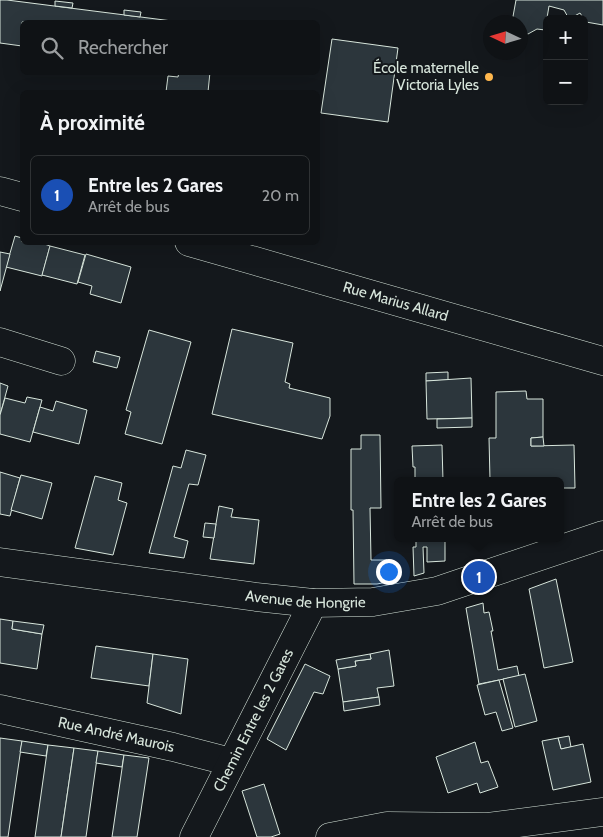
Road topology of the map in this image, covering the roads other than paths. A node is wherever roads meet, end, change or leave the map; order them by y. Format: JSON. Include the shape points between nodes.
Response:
{"nodes":[{"id":1,"x":0,"y":191,"type":"edge"},
{"id":2,"x":20,"y":196,"type":"edge"},
{"id":3,"x":199,"y":245,"type":"edge"},
{"id":4,"x":0,"y":342,"type":"edge"},
{"id":5,"x":61,"y":361,"type":"dead end"},
{"id":6,"x":603,"y":361,"type":"edge"},
{"id":7,"x":603,"y":534,"type":"edge"},
{"id":8,"x":0,"y":562,"type":"edge"},
{"id":9,"x":314,"y":603,"type":"junction"},
{"id":10,"x":0,"y":709,"type":"edge"},
{"id":11,"x":231,"y":762,"type":"junction"},
{"id":12,"x":603,"y":812,"type":"edge"},
{"id":13,"x":194,"y":837,"type":"edge"},
{"id":14,"x":330,"y":837,"type":"edge"}],
"edges":[{"from":1,"to":2,"type":"street"},
{"from":3,"to":6,"type":"street","name":"Rue Marius Allard"},
{"from":4,"to":5,"type":"street"},
{"from":7,"to":9,"type":"street","name":"Avenue de Hongrie","via":[[437,591],[374,602]]},
{"from":8,"to":9,"type":"street","name":"Avenue de Hongrie","via":[[256,598]]},
{"from":9,"to":11,"type":"street","name":"Chemin Entre les 2 Gares"},
{"from":10,"to":11,"type":"street","name":"Rue André Maurois"},
{"from":11,"to":13,"type":"street","name":"Chemin Entre les 2 Gares"},
{"from":12,"to":14,"type":"street","via":[[488,827],[387,826]]}]}
